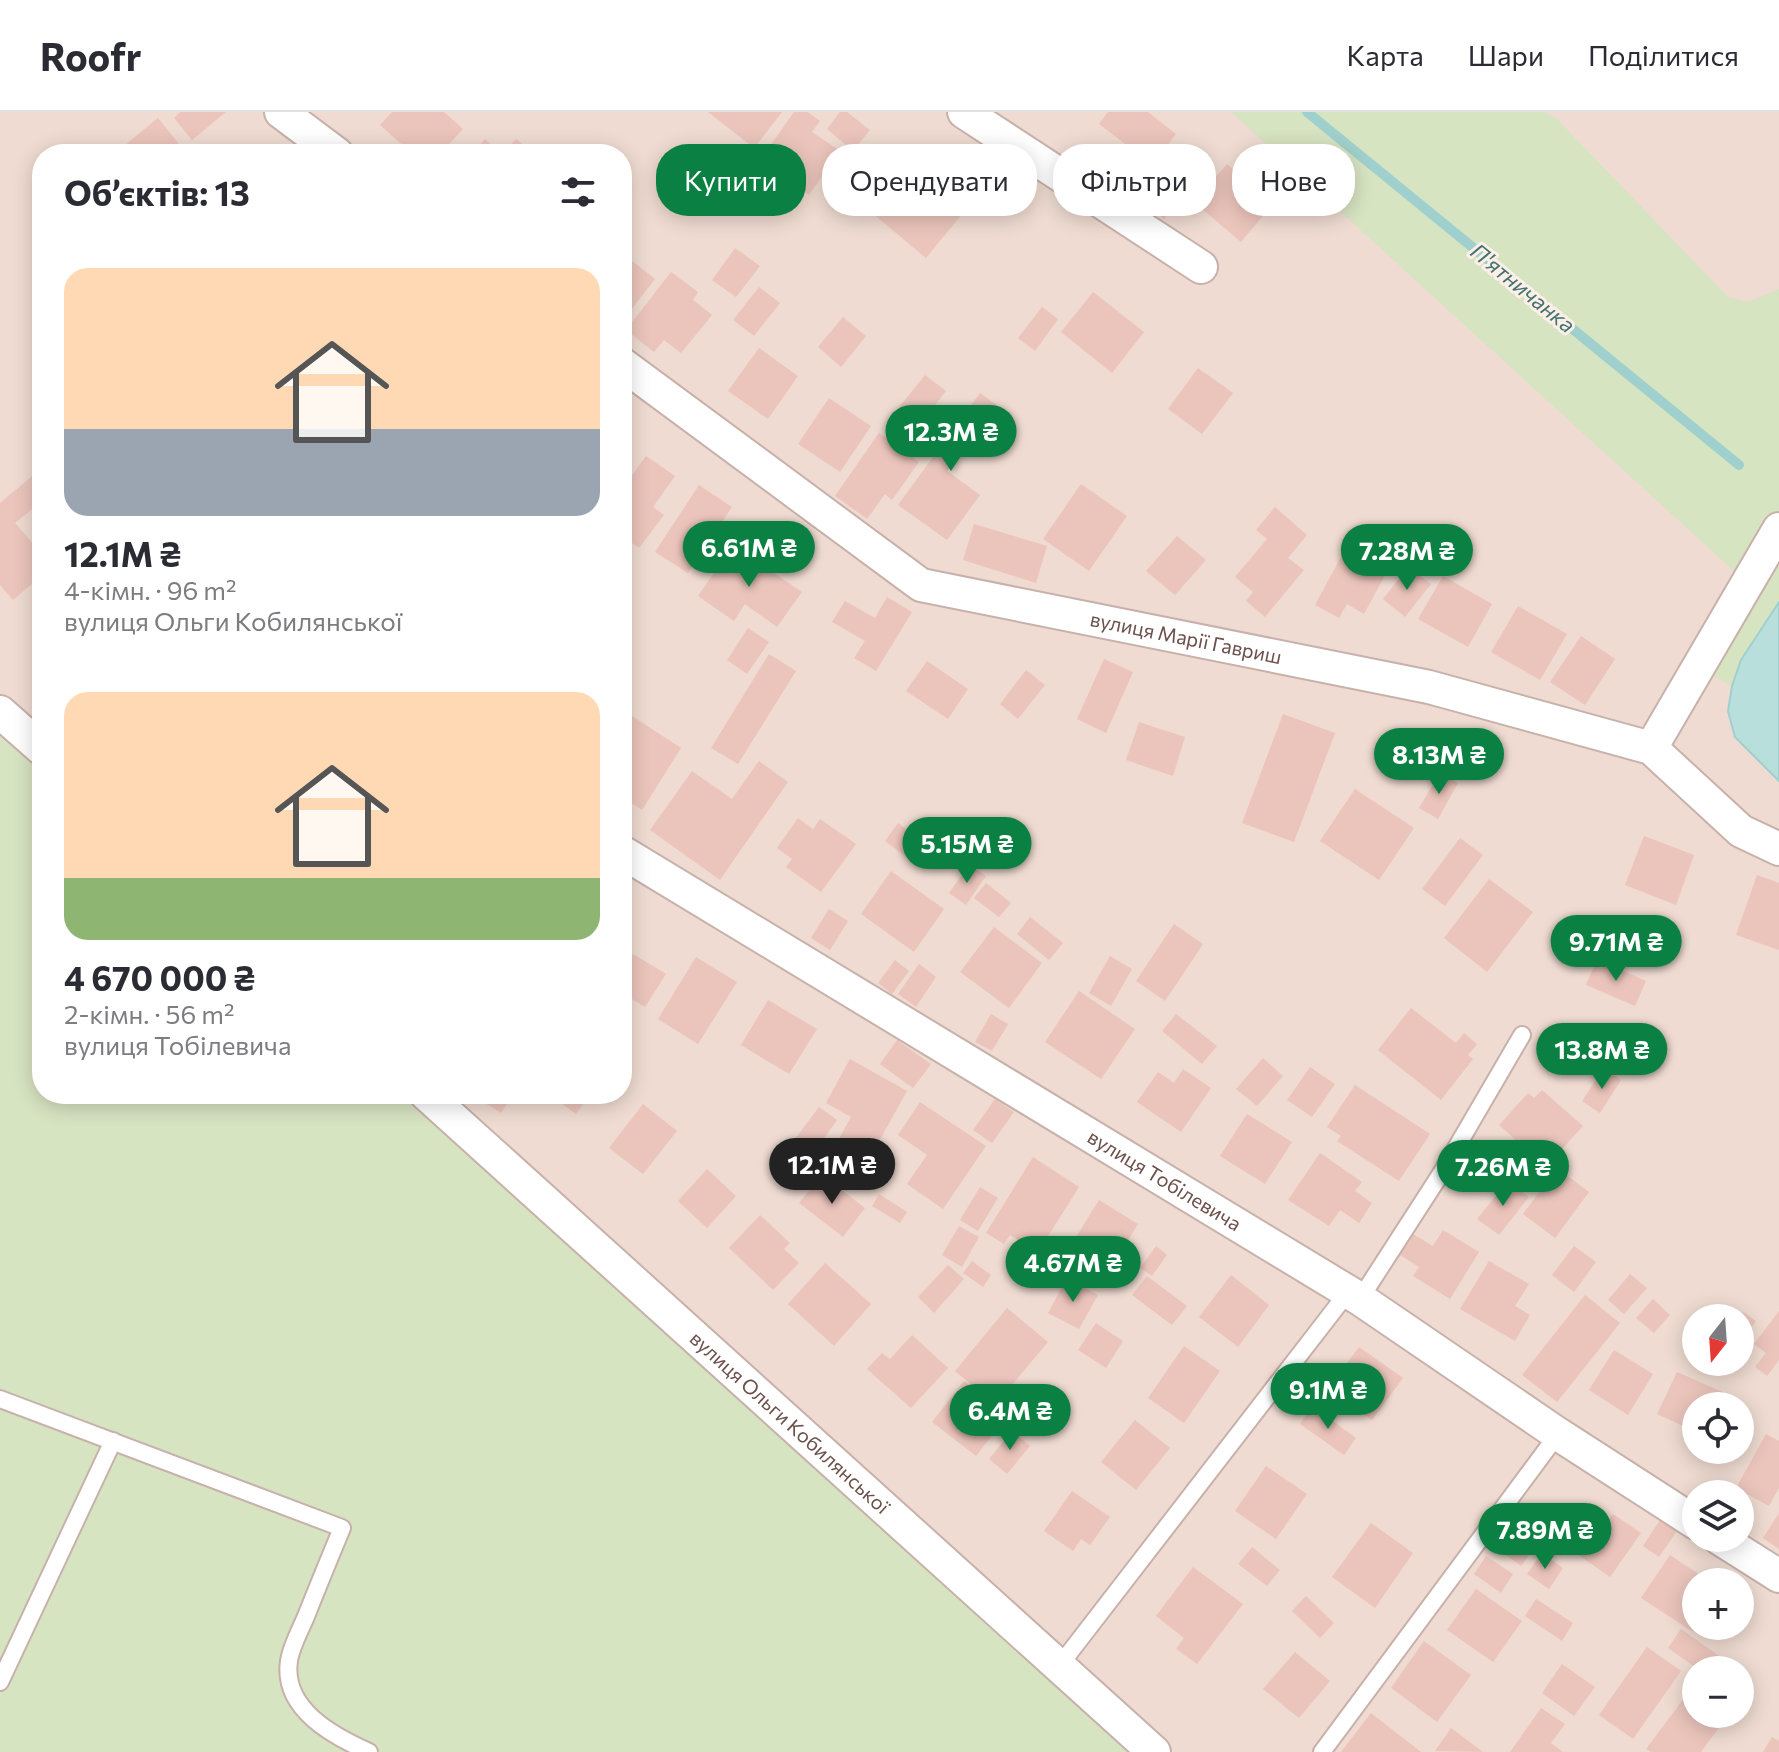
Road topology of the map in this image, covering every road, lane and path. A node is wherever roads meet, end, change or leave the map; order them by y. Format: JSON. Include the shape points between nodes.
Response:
{"nodes":[{"id":1,"x":281,"y":112,"type":"edge"},
{"id":2,"x":964,"y":112,"type":"edge"},
{"id":3,"x":324,"y":144,"type":"edge"},
{"id":4,"x":1201,"y":267,"type":"dead end"},
{"id":5,"x":632,"y":371,"type":"edge"},
{"id":6,"x":1779,"y":529,"type":"edge"},
{"id":7,"x":0,"y":712,"type":"edge"},
{"id":8,"x":32,"y":740,"type":"edge"},
{"id":9,"x":1651,"y":748,"type":"junction"},
{"id":10,"x":1779,"y":849,"type":"edge"},
{"id":11,"x":632,"y":858,"type":"edge"},
{"id":12,"x":1522,"y":1035,"type":"dead end"},
{"id":13,"x":437,"y":1104,"type":"edge"},
{"id":14,"x":1354,"y":1295,"type":"junction"},
{"id":15,"x":0,"y":1399,"type":"edge"},
{"id":16,"x":1558,"y":1434,"type":"junction"},
{"id":17,"x":113,"y":1441,"type":"junction"},
{"id":18,"x":1682,"y":1514,"type":"edge"},
{"id":19,"x":1741,"y":1552,"type":"edge"},
{"id":20,"x":1779,"y":1576,"type":"edge"},
{"id":21,"x":1060,"y":1665,"type":"junction"},
{"id":22,"x":0,"y":1682,"type":"edge"},
{"id":23,"x":369,"y":1752,"type":"edge"},
{"id":24,"x":1154,"y":1752,"type":"edge"},
{"id":25,"x":1322,"y":1752,"type":"edge"}],
"edges":[{"from":1,"to":3,"type":"street"},
{"from":2,"to":4,"type":"street"},
{"from":5,"to":9,"type":"street","name":"вулиця Марії Гавриш","via":[[921,585],[1429,687]]},
{"from":6,"to":9,"type":"street"},
{"from":7,"to":8,"type":"street"},
{"from":9,"to":10,"type":"street","name":"вулиця Марії Гавриш","via":[[1741,831]]},
{"from":11,"to":14,"type":"street","name":"вулиця Тобілевича"},
{"from":12,"to":14,"type":"lane","via":[[1442,1172]]},
{"from":13,"to":21,"type":"street","name":"вулиця Ольги Кобилянської"},
{"from":14,"to":16,"type":"street","name":"вулиця Тобілевича"},
{"from":14,"to":21,"type":"lane"},
{"from":15,"to":17,"type":"lane"},
{"from":16,"to":18,"type":"street","name":"вулиця Тобілевича"},
{"from":16,"to":25,"type":"lane"},
{"from":17,"to":22,"type":"lane"},
{"from":17,"to":23,"type":"lane","via":[[342,1528],[289,1661],[291,1686],[317,1724]]},
{"from":19,"to":20,"type":"street"},
{"from":21,"to":24,"type":"street","name":"вулиця Ольги Кобилянської"}]}
